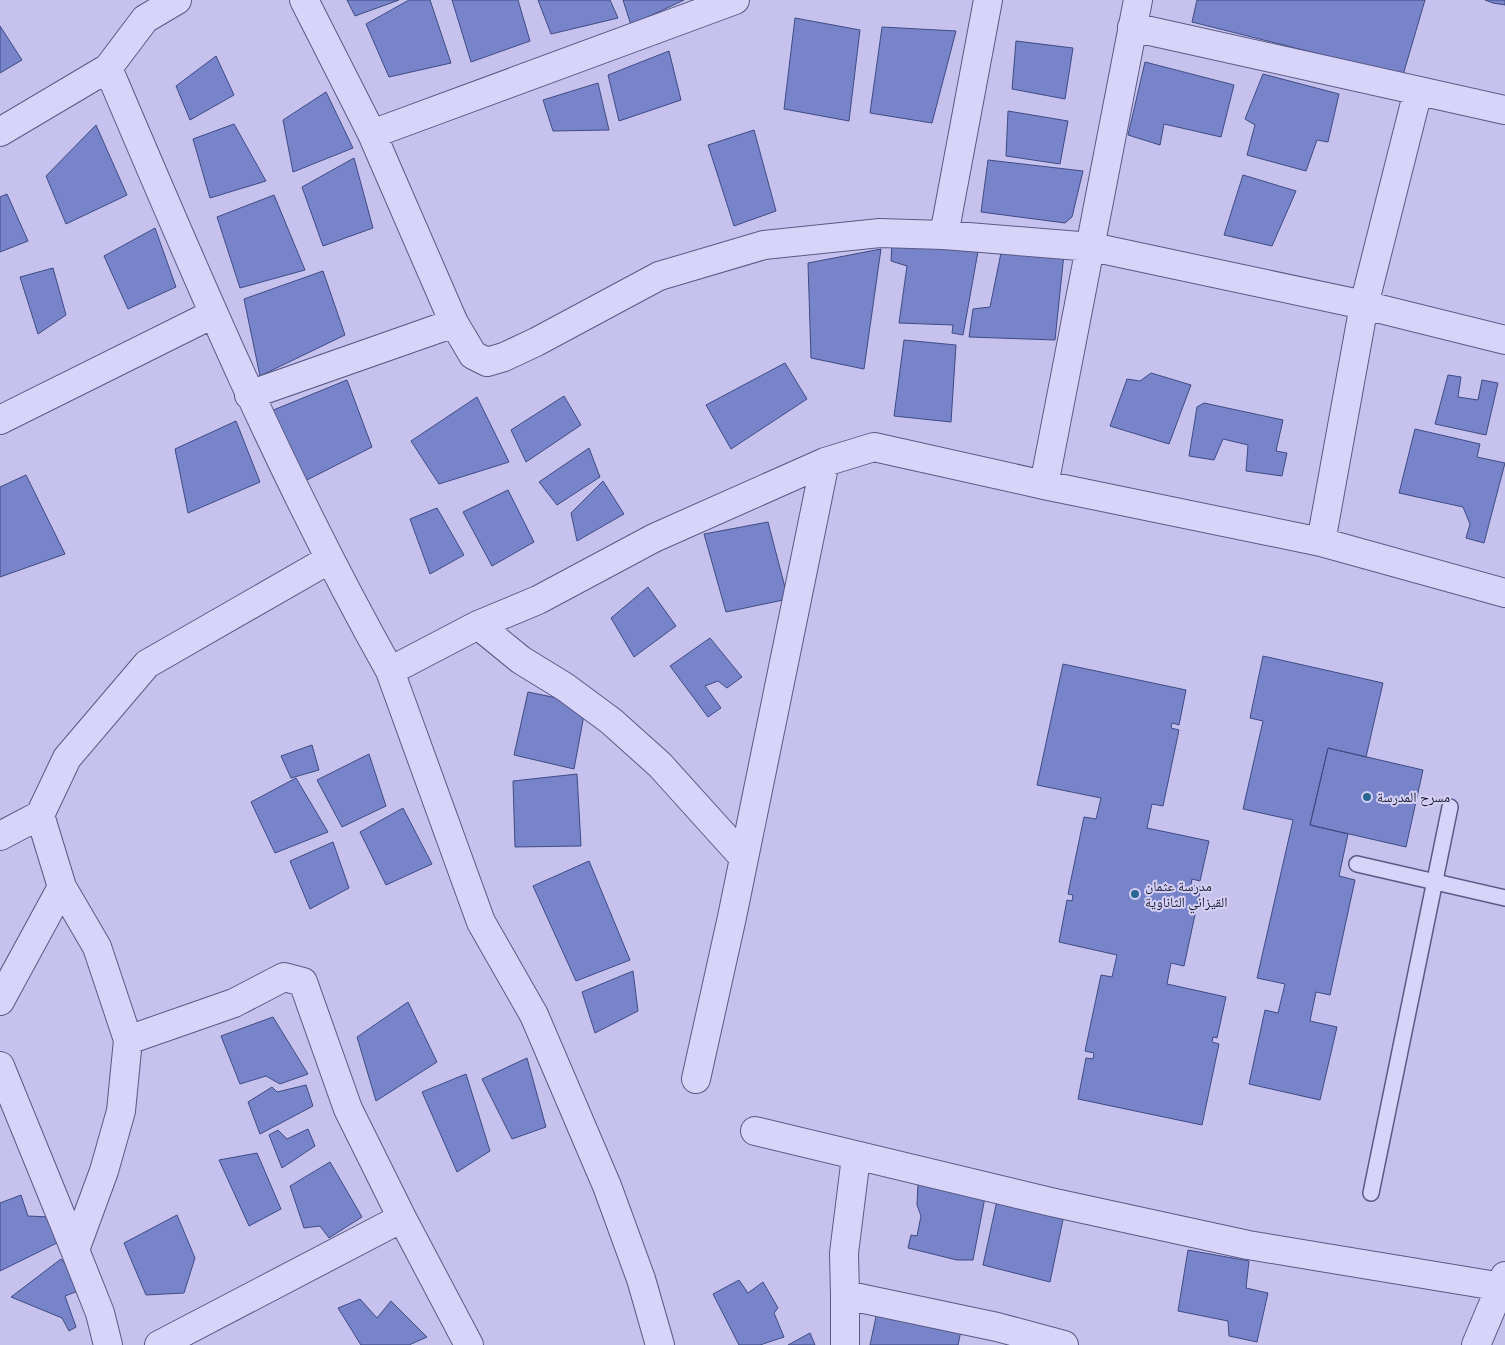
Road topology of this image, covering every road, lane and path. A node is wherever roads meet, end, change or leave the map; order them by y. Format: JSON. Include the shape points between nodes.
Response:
{"nodes":[{"id":1,"x":177,"y":0,"type":"edge"},
{"id":2,"x":304,"y":0,"type":"edge"},
{"id":3,"x":735,"y":0,"type":"edge"},
{"id":4,"x":988,"y":0,"type":"edge"},
{"id":5,"x":1138,"y":0,"type":"edge"},
{"id":6,"x":138,"y":10,"type":"edge"},
{"id":7,"x":1132,"y":27,"type":"junction"},
{"id":8,"x":108,"y":68,"type":"junction"},
{"id":9,"x":1418,"y":91,"type":"junction"},
{"id":10,"x":1505,"y":110,"type":"edge"},
{"id":11,"x":0,"y":132,"type":"edge"},
{"id":12,"x":372,"y":134,"type":"junction"},
{"id":13,"x":944,"y":235,"type":"junction"},
{"id":14,"x":1092,"y":246,"type":"junction"},
{"id":15,"x":1364,"y":305,"type":"junction"},
{"id":16,"x":213,"y":314,"type":"junction"},
{"id":17,"x":454,"y":323,"type":"junction"},
{"id":18,"x":1505,"y":340,"type":"edge"},
{"id":19,"x":249,"y":395,"type":"junction"},
{"id":20,"x":0,"y":420,"type":"edge"},
{"id":21,"x":825,"y":462,"type":"junction"},
{"id":22,"x":1044,"y":485,"type":"junction"},
{"id":23,"x":1321,"y":542,"type":"junction"},
{"id":24,"x":330,"y":559,"type":"junction"},
{"id":25,"x":1505,"y":593,"type":"edge"},
{"id":26,"x":478,"y":625,"type":"junction"},
{"id":27,"x":390,"y":671,"type":"junction"},
{"id":28,"x":1450,"y":807,"type":"dead end"},
{"id":29,"x":40,"y":815,"type":"junction"},
{"id":30,"x":0,"y":836,"type":"edge"},
{"id":31,"x":744,"y":858,"type":"junction"},
{"id":32,"x":1356,"y":864,"type":"dead end"},
{"id":33,"x":1434,"y":883,"type":"junction"},
{"id":34,"x":62,"y":887,"type":"junction"},
{"id":35,"x":1505,"y":898,"type":"edge"},
{"id":36,"x":0,"y":1001,"type":"edge"},
{"id":37,"x":128,"y":1040,"type":"junction"},
{"id":38,"x":0,"y":1066,"type":"edge"},
{"id":39,"x":696,"y":1079,"type":"dead end"},
{"id":40,"x":754,"y":1131,"type":"dead end"},
{"id":41,"x":856,"y":1157,"type":"junction"},
{"id":42,"x":1372,"y":1193,"type":"dead end"},
{"id":43,"x":402,"y":1218,"type":"junction"},
{"id":44,"x":75,"y":1250,"type":"junction"},
{"id":45,"x":1503,"y":1282,"type":"edge"},
{"id":46,"x":846,"y":1295,"type":"junction"},
{"id":47,"x":108,"y":1345,"type":"edge"},
{"id":48,"x":159,"y":1345,"type":"edge"},
{"id":49,"x":469,"y":1345,"type":"edge"},
{"id":50,"x":660,"y":1345,"type":"edge"},
{"id":51,"x":846,"y":1345,"type":"edge"},
{"id":52,"x":1064,"y":1345,"type":"edge"},
{"id":53,"x":1476,"y":1345,"type":"edge"}],
"edges":[{"from":1,"to":6,"type":"street"},
{"from":2,"to":12,"type":"street"},
{"from":3,"to":12,"type":"street"},
{"from":4,"to":13,"type":"street"},
{"from":5,"to":7,"type":"street"},
{"from":6,"to":8,"type":"street"},
{"from":7,"to":9,"type":"street"},
{"from":7,"to":14,"type":"street"},
{"from":8,"to":11,"type":"street"},
{"from":8,"to":16,"type":"street"},
{"from":9,"to":10,"type":"street"},
{"from":9,"to":15,"type":"street"},
{"from":12,"to":17,"type":"street"},
{"from":13,"to":14,"type":"street"},
{"from":13,"to":17,"type":"street","via":[[880,232],[764,246],[659,276],[536,342],[487,362],[473,354]]},
{"from":14,"to":15,"type":"street"},
{"from":14,"to":22,"type":"street"},
{"from":15,"to":18,"type":"street"},
{"from":15,"to":23,"type":"street"},
{"from":16,"to":19,"type":"street"},
{"from":16,"to":20,"type":"street"},
{"from":17,"to":19,"type":"street"},
{"from":19,"to":24,"type":"street"},
{"from":21,"to":22,"type":"street","via":[[874,447]]},
{"from":21,"to":26,"type":"street","via":[[654,538],[538,600]]},
{"from":21,"to":31,"type":"street"},
{"from":22,"to":23,"type":"street"},
{"from":23,"to":25,"type":"street"},
{"from":24,"to":27,"type":"street"},
{"from":24,"to":29,"type":"street","via":[[147,664],[67,758]]},
{"from":26,"to":27,"type":"street"},
{"from":26,"to":31,"type":"street","via":[[521,660],[566,687],[611,721],[660,765]]},
{"from":27,"to":50,"type":"street","via":[[481,922],[534,1015],[607,1186],[641,1279]]},
{"from":28,"to":33,"type":"lane"},
{"from":29,"to":30,"type":"street"},
{"from":29,"to":34,"type":"street"},
{"from":31,"to":39,"type":"street"},
{"from":32,"to":33,"type":"lane"},
{"from":33,"to":35,"type":"lane"},
{"from":33,"to":42,"type":"lane"},
{"from":34,"to":36,"type":"street"},
{"from":34,"to":37,"type":"street","via":[[97,947]]},
{"from":37,"to":43,"type":"street","via":[[234,1003],[284,977],[302,982],[348,1109]]},
{"from":37,"to":44,"type":"street","via":[[121,1111],[104,1171]]},
{"from":38,"to":44,"type":"street"},
{"from":40,"to":41,"type":"street"},
{"from":41,"to":45,"type":"street","via":[[1248,1245]]},
{"from":41,"to":46,"type":"street","via":[[844,1253]]},
{"from":43,"to":48,"type":"street"},
{"from":43,"to":49,"type":"street"},
{"from":44,"to":47,"type":"street","via":[[100,1313]]},
{"from":45,"to":53,"type":"street"},
{"from":46,"to":51,"type":"street"},
{"from":46,"to":52,"type":"street"}]}
